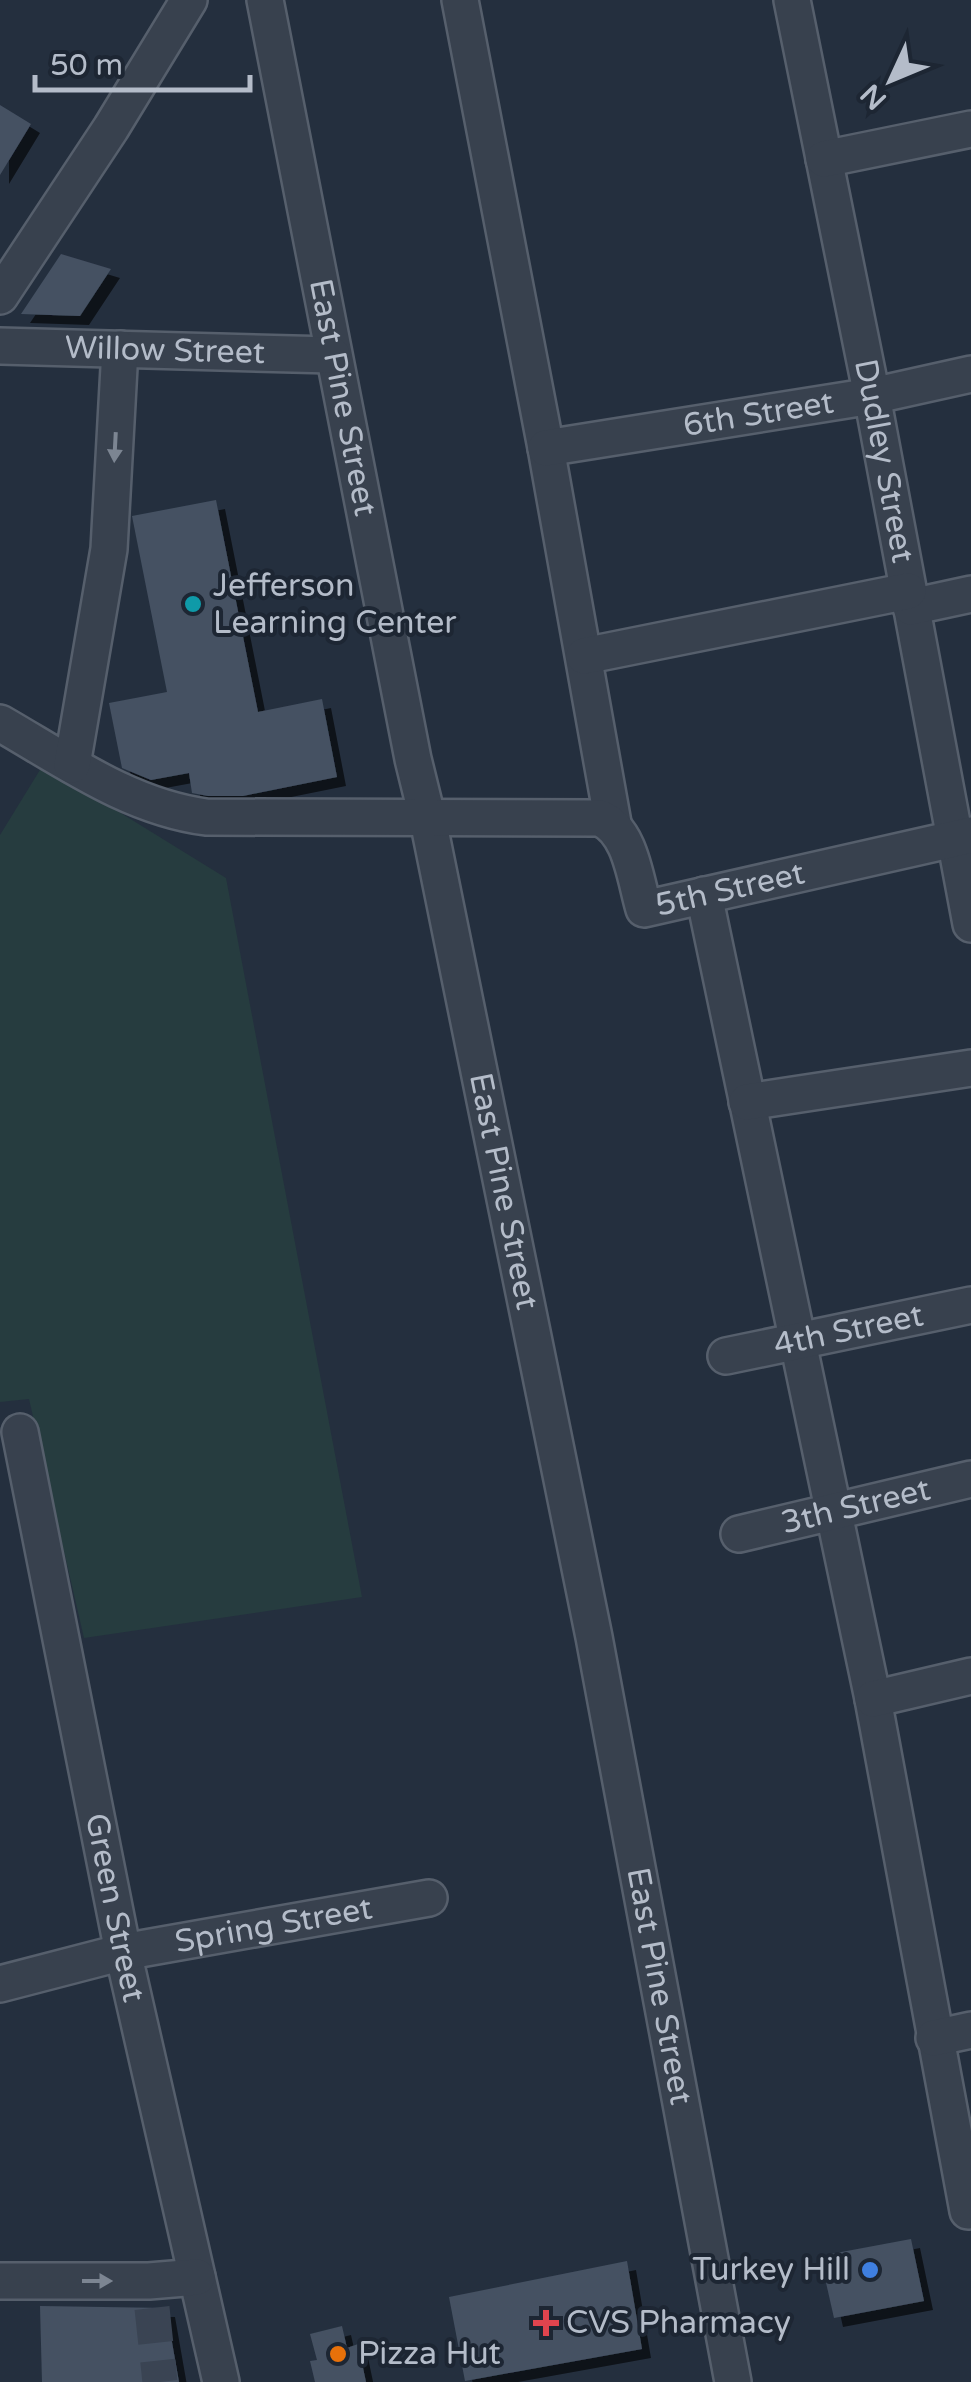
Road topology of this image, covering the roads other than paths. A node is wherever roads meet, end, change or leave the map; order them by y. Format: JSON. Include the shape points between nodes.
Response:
{"nodes":[{"id":1,"x":189,"y":0,"type":"edge"},
{"id":2,"x":265,"y":0,"type":"edge"},
{"id":3,"x":460,"y":0,"type":"edge"},
{"id":4,"x":792,"y":0,"type":"edge"},
{"id":5,"x":971,"y":129,"type":"edge"},
{"id":6,"x":824,"y":158,"type":"junction"},
{"id":7,"x":0,"y":296,"type":"edge"},
{"id":8,"x":0,"y":346,"type":"edge"},
{"id":9,"x":120,"y":349,"type":"junction"},
{"id":10,"x":332,"y":355,"type":"junction"},
{"id":11,"x":971,"y":374,"type":"edge"},
{"id":12,"x":872,"y":396,"type":"junction"},
{"id":13,"x":546,"y":448,"type":"junction"},
{"id":14,"x":971,"y":594,"type":"edge"},
{"id":15,"x":909,"y":599,"type":"junction"},
{"id":16,"x":584,"y":656,"type":"junction"},
{"id":17,"x":0,"y":723,"type":"edge"},
{"id":18,"x":72,"y":765,"type":"junction"},
{"id":19,"x":428,"y":820,"type":"junction"},
{"id":20,"x":614,"y":824,"type":"junction"},
{"id":21,"x":962,"y":836,"type":"edge"},
{"id":22,"x":704,"y":894,"type":"junction"},
{"id":23,"x":971,"y":924,"type":"edge"},
{"id":24,"x":971,"y":1068,"type":"edge"},
{"id":25,"x":747,"y":1102,"type":"junction"},
{"id":26,"x":971,"y":1305,"type":"edge"},
{"id":27,"x":797,"y":1342,"type":"junction"},
{"id":28,"x":726,"y":1356,"type":"dead end"},
{"id":29,"x":20,"y":1432,"type":"dead end"},
{"id":30,"x":971,"y":1479,"type":"edge"},
{"id":31,"x":832,"y":1510,"type":"junction"},
{"id":32,"x":738,"y":1534,"type":"dead end"},
{"id":33,"x":971,"y":1676,"type":"edge"},
{"id":34,"x":872,"y":1699,"type":"junction"},
{"id":35,"x":429,"y":1898,"type":"dead end"},
{"id":36,"x":123,"y":1952,"type":"junction"},
{"id":37,"x":0,"y":1984,"type":"edge"},
{"id":38,"x":971,"y":2030,"type":"edge"},
{"id":39,"x":934,"y":2038,"type":"junction"},
{"id":40,"x":971,"y":2210,"type":"edge"},
{"id":41,"x":197,"y":2276,"type":"junction"},
{"id":42,"x":0,"y":2281,"type":"edge"},
{"id":43,"x":221,"y":2382,"type":"edge"},
{"id":44,"x":733,"y":2382,"type":"edge"}],
"edges":[{"from":1,"to":7,"type":"street"},
{"from":2,"to":10,"type":"street","name":"East Pine Street"},
{"from":3,"to":13,"type":"street"},
{"from":4,"to":6,"type":"street","name":"Dudley Street"},
{"from":5,"to":6,"type":"street"},
{"from":6,"to":12,"type":"street","name":"Dudley Street"},
{"from":8,"to":9,"type":"street","name":"Willow Street"},
{"from":9,"to":10,"type":"street","name":"Willow Street"},
{"from":9,"to":18,"type":"street","one_way":true,"via":[[109,549]]},
{"from":10,"to":19,"type":"street","name":"East Pine Street"},
{"from":11,"to":12,"type":"street","name":"6th Street"},
{"from":12,"to":13,"type":"street","name":"6th Street"},
{"from":12,"to":15,"type":"street","name":"Dudley Street"},
{"from":13,"to":16,"type":"street"},
{"from":14,"to":15,"type":"street"},
{"from":15,"to":16,"type":"street"},
{"from":15,"to":21,"type":"street","name":"Dudley Street"},
{"from":16,"to":20,"type":"street"},
{"from":17,"to":18,"type":"street"},
{"from":18,"to":19,"type":"street","via":[[170,812],[206,818]]},
{"from":19,"to":20,"type":"street","via":[[600,818]]},
{"from":19,"to":44,"type":"street","name":"East Pine Street","via":[[594,1637]]},
{"from":20,"to":22,"type":"street","name":"5th Street","via":[[644,909]]},
{"from":21,"to":22,"type":"street","name":"5th Street"},
{"from":21,"to":23,"type":"street","name":"Dudley Street"},
{"from":22,"to":25,"type":"street"},
{"from":24,"to":25,"type":"street"},
{"from":25,"to":27,"type":"street"},
{"from":26,"to":27,"type":"street","name":"4th Street"},
{"from":27,"to":28,"type":"street","name":"4th Street"},
{"from":27,"to":31,"type":"street"},
{"from":29,"to":36,"type":"street","name":"Green Street"},
{"from":30,"to":31,"type":"street","name":"3th Street"},
{"from":31,"to":32,"type":"street","name":"3th Street"},
{"from":31,"to":34,"type":"street"},
{"from":33,"to":34,"type":"street"},
{"from":34,"to":39,"type":"street"},
{"from":35,"to":36,"type":"street","name":"Spring Street"},
{"from":36,"to":37,"type":"street","name":"Spring Street"},
{"from":36,"to":41,"type":"street","name":"Green Street"},
{"from":38,"to":39,"type":"street"},
{"from":39,"to":40,"type":"street"},
{"from":42,"to":41,"type":"street","one_way":true,"via":[[151,2294]]},
{"from":41,"to":43,"type":"street","name":"Green Street"}]}
